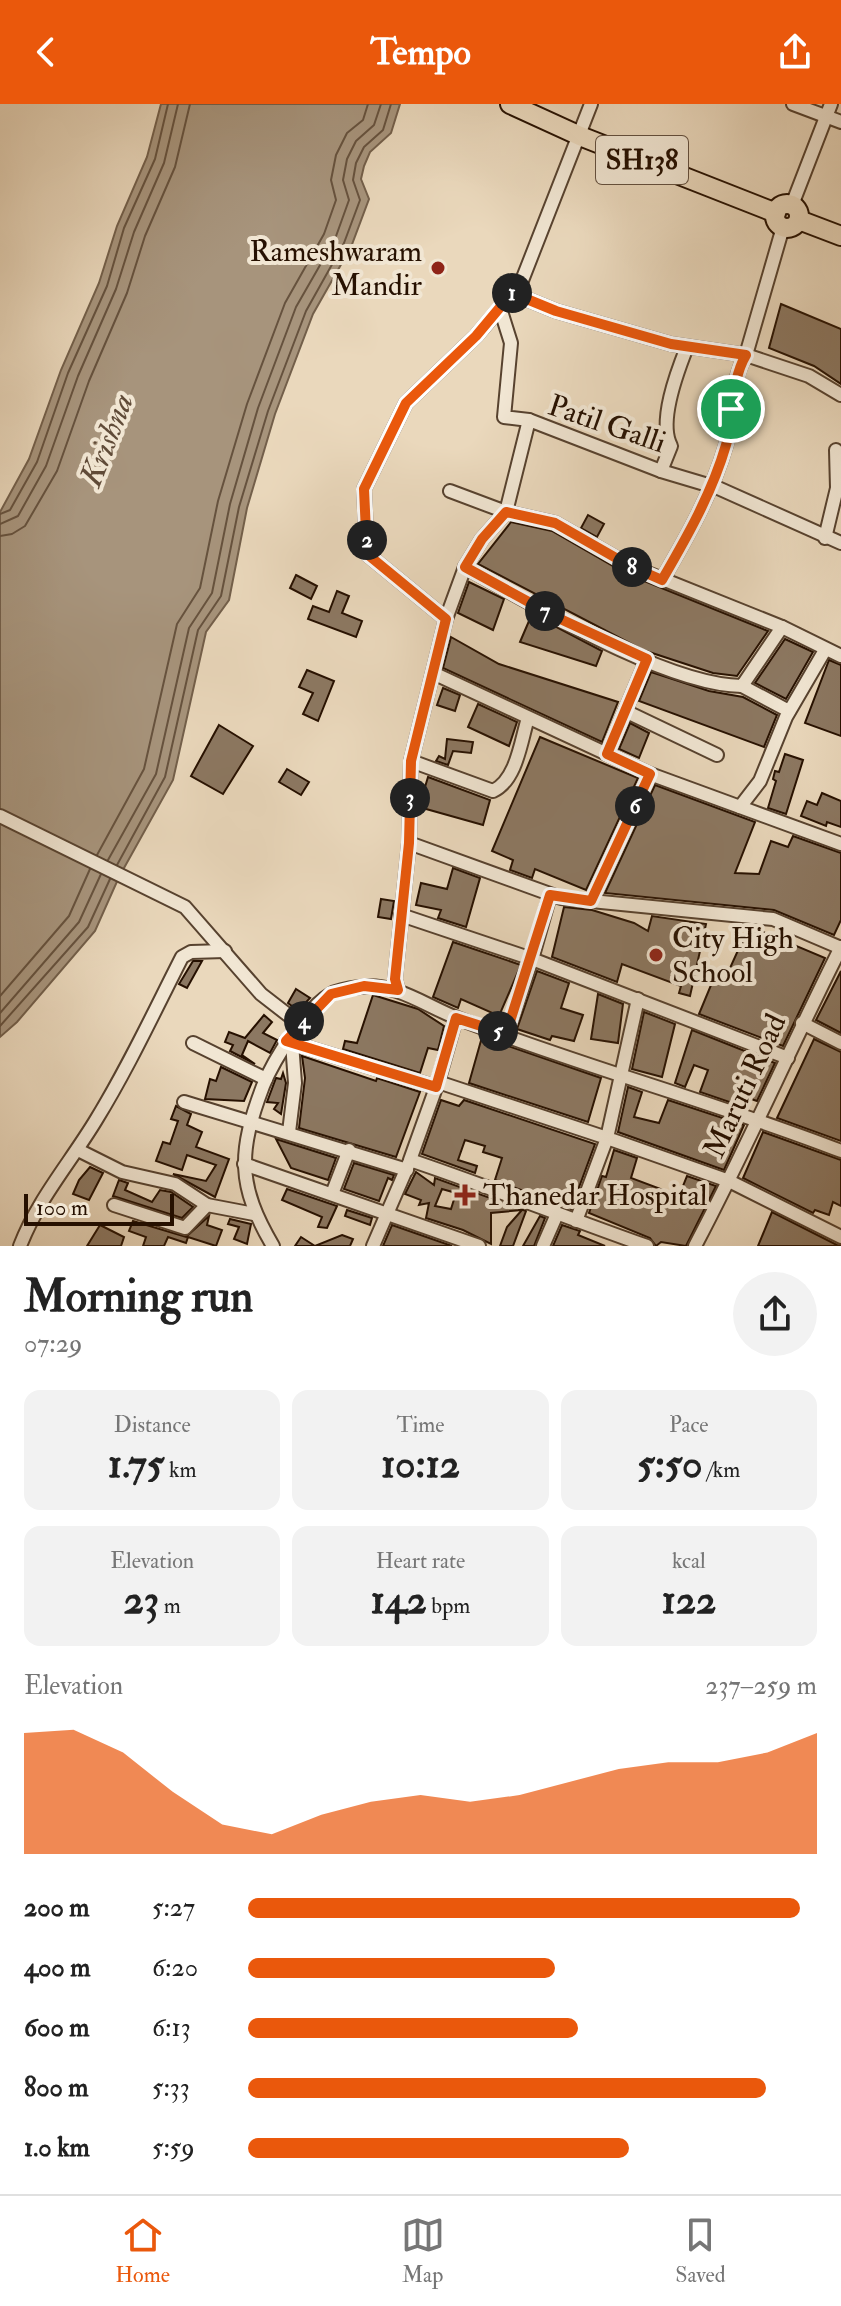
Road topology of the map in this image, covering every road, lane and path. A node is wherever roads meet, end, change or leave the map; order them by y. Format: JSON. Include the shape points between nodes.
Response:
{"nodes":[{"id":1,"x":510,"y":104,"type":"edge"},
{"id":2,"x":591,"y":104,"type":"edge"},
{"id":3,"x":793,"y":104,"type":"edge"},
{"id":4,"x":831,"y":104,"type":"edge"},
{"id":5,"x":826,"y":117,"type":"junction"},
{"id":6,"x":841,"y":122,"type":"edge"},
{"id":7,"x":580,"y":136,"type":"junction"},
{"id":8,"x":787,"y":216,"type":"junction"},
{"id":9,"x":841,"y":236,"type":"edge"},
{"id":10,"x":512,"y":293,"type":"junction"},
{"id":11,"x":500,"y":308,"type":"junction"},
{"id":12,"x":687,"y":347,"type":"junction"},
{"id":13,"x":746,"y":355,"type":"junction"},
{"id":14,"x":841,"y":395,"type":"edge"},
{"id":15,"x":529,"y":420,"type":"junction"},
{"id":16,"x":836,"y":450,"type":"dead end"},
{"id":17,"x":661,"y":471,"type":"junction"},
{"id":18,"x":709,"y":485,"type":"junction"},
{"id":19,"x":450,"y":491,"type":"dead end"},
{"id":20,"x":506,"y":512,"type":"junction"},
{"id":21,"x":825,"y":538,"type":"junction"},
{"id":22,"x":841,"y":543,"type":"edge"},
{"id":23,"x":465,"y":567,"type":"junction"},
{"id":24,"x":662,"y":580,"type":"junction"},
{"id":25,"x":446,"y":619,"type":"junction"},
{"id":26,"x":782,"y":627,"type":"junction"},
{"id":27,"x":825,"y":650,"type":"junction"},
{"id":28,"x":841,"y":656,"type":"edge"},
{"id":29,"x":647,"y":659,"type":"junction"},
{"id":30,"x":433,"y":673,"type":"junction"},
{"id":31,"x":742,"y":686,"type":"junction"},
{"id":32,"x":625,"y":711,"type":"junction"},
{"id":33,"x":789,"y":711,"type":"junction"},
{"id":34,"x":528,"y":718,"type":"junction"},
{"id":35,"x":607,"y":754,"type":"junction"},
{"id":36,"x":717,"y":755,"type":"dead end"},
{"id":37,"x":411,"y":761,"type":"junction"},
{"id":38,"x":650,"y":774,"type":"junction"},
{"id":39,"x":740,"y":807,"type":"junction"},
{"id":40,"x":0,"y":816,"type":"edge"},
{"id":41,"x":409,"y":843,"type":"junction"},
{"id":42,"x":841,"y":844,"type":"edge"},
{"id":43,"x":550,"y":895,"type":"junction"},
{"id":44,"x":591,"y":901,"type":"junction"},
{"id":45,"x":401,"y":915,"type":"junction"},
{"id":46,"x":841,"y":948,"type":"edge"},
{"id":47,"x":225,"y":951,"type":"junction"},
{"id":48,"x":532,"y":959,"type":"junction"},
{"id":49,"x":398,"y":990,"type":"junction"},
{"id":50,"x":638,"y":999,"type":"junction"},
{"id":51,"x":456,"y":1018,"type":"junction"},
{"id":52,"x":802,"y":1023,"type":"junction"},
{"id":53,"x":301,"y":1025,"type":"junction"},
{"id":54,"x":506,"y":1034,"type":"junction"},
{"id":55,"x":289,"y":1042,"type":"junction"},
{"id":56,"x":193,"y":1043,"type":"dead end"},
{"id":57,"x":841,"y":1043,"type":"edge"},
{"id":58,"x":788,"y":1058,"type":"junction"},
{"id":59,"x":619,"y":1073,"type":"junction"},
{"id":60,"x":266,"y":1079,"type":"junction"},
{"id":61,"x":437,"y":1084,"type":"junction"},
{"id":62,"x":184,"y":1102,"type":"dead end"},
{"id":63,"x":760,"y":1120,"type":"junction"},
{"id":64,"x":250,"y":1123,"type":"junction"},
{"id":65,"x":289,"y":1132,"type":"junction"},
{"id":66,"x":607,"y":1138,"type":"junction"},
{"id":67,"x":78,"y":1150,"type":"junction"},
{"id":68,"x":349,"y":1150,"type":"junction"},
{"id":69,"x":841,"y":1151,"type":"edge"},
{"id":70,"x":244,"y":1164,"type":"junction"},
{"id":71,"x":408,"y":1165,"type":"junction"},
{"id":72,"x":729,"y":1181,"type":"junction"},
{"id":73,"x":332,"y":1194,"type":"junction"},
{"id":74,"x":114,"y":1205,"type":"dead end"},
{"id":75,"x":207,"y":1205,"type":"junction"},
{"id":76,"x":254,"y":1214,"type":"junction"},
{"id":77,"x":388,"y":1214,"type":"junction"},
{"id":78,"x":557,"y":1214,"type":"junction"},
{"id":79,"x":576,"y":1221,"type":"junction"},
{"id":80,"x":841,"y":1237,"type":"edge"},
{"id":81,"x":20,"y":1246,"type":"edge"},
{"id":82,"x":273,"y":1246,"type":"edge"},
{"id":83,"x":373,"y":1246,"type":"edge"},
{"id":84,"x":479,"y":1246,"type":"edge"},
{"id":85,"x":543,"y":1246,"type":"edge"},
{"id":86,"x":647,"y":1246,"type":"edge"},
{"id":87,"x":695,"y":1246,"type":"edge"}],
"edges":[{"from":1,"to":7,"type":"highway","number":"SH138"},
{"from":2,"to":7,"type":"street"},
{"from":3,"to":5,"type":"street"},
{"from":4,"to":5,"type":"street"},
{"from":5,"to":6,"type":"street"},
{"from":5,"to":8,"type":"street"},
{"from":7,"to":8,"type":"highway","number":"SH138"},
{"from":7,"to":10,"type":"street","via":[[521,283]]},
{"from":8,"to":9,"type":"highway","number":"SH138"},
{"from":8,"to":13,"type":"street"},
{"from":10,"to":11,"type":"street"},
{"from":10,"to":12,"type":"street","via":[[556,311]]},
{"from":11,"to":15,"type":"street","via":[[511,343],[504,417]]},
{"from":11,"to":25,"type":"street","via":[[406,403],[364,489],[367,554]]},
{"from":12,"to":13,"type":"street"},
{"from":12,"to":17,"type":"street","via":[[671,393],[665,428],[671,446]]},
{"from":13,"to":14,"type":"street","via":[[809,376]]},
{"from":13,"to":18,"type":"street","via":[[739,367],[726,446]]},
{"from":15,"to":17,"type":"street","name":"Patil Galli"},
{"from":15,"to":20,"type":"street","name":"Patil Galli"},
{"from":16,"to":21,"type":"street","via":[[837,488]]},
{"from":17,"to":18,"type":"street","name":"Patil Galli"},
{"from":18,"to":21,"type":"street","name":"Patil Galli"},
{"from":18,"to":24,"type":"street","via":[[699,516]]},
{"from":19,"to":20,"type":"street"},
{"from":20,"to":23,"type":"street"},
{"from":20,"to":24,"type":"street","via":[[555,523]]},
{"from":21,"to":22,"type":"street","name":"Patil Galli"},
{"from":23,"to":25,"type":"street"},
{"from":23,"to":29,"type":"street"},
{"from":24,"to":26,"type":"street"},
{"from":25,"to":30,"type":"street"},
{"from":26,"to":27,"type":"street"},
{"from":26,"to":31,"type":"street"},
{"from":27,"to":28,"type":"street"},
{"from":27,"to":33,"type":"street"},
{"from":29,"to":31,"type":"street","via":[[716,686]]},
{"from":29,"to":32,"type":"street"},
{"from":30,"to":34,"type":"street"},
{"from":30,"to":37,"type":"street"},
{"from":31,"to":33,"type":"street"},
{"from":32,"to":35,"type":"street"},
{"from":32,"to":36,"type":"street"},
{"from":33,"to":39,"type":"street","via":[[760,781]]},
{"from":34,"to":35,"type":"street"},
{"from":34,"to":37,"type":"street","via":[[512,769],[499,789]]},
{"from":35,"to":38,"type":"street"},
{"from":37,"to":41,"type":"street"},
{"from":38,"to":39,"type":"street"},
{"from":38,"to":44,"type":"street"},
{"from":39,"to":42,"type":"street"},
{"from":40,"to":47,"type":"street","via":[[185,907]]},
{"from":41,"to":43,"type":"street"},
{"from":41,"to":45,"type":"street"},
{"from":43,"to":44,"type":"street"},
{"from":43,"to":48,"type":"street"},
{"from":44,"to":46,"type":"street","via":[[773,919]]},
{"from":45,"to":48,"type":"street"},
{"from":45,"to":49,"type":"street"},
{"from":46,"to":52,"type":"street","name":"Maruti Road"},
{"from":47,"to":53,"type":"street","via":[[261,994]]},
{"from":47,"to":67,"type":"street","via":[[182,957]]},
{"from":48,"to":50,"type":"street"},
{"from":48,"to":54,"type":"street"},
{"from":49,"to":51,"type":"street"},
{"from":49,"to":53,"type":"street","via":[[364,986],[331,994]]},
{"from":50,"to":58,"type":"street"},
{"from":50,"to":59,"type":"street"},
{"from":51,"to":54,"type":"street"},
{"from":51,"to":61,"type":"street"},
{"from":52,"to":57,"type":"street"},
{"from":52,"to":58,"type":"street","name":"Maruti Road"},
{"from":53,"to":55,"type":"street"},
{"from":54,"to":59,"type":"street"},
{"from":55,"to":60,"type":"street"},
{"from":55,"to":61,"type":"street"},
{"from":55,"to":65,"type":"street","via":[[295,1083]]},
{"from":56,"to":60,"type":"street"},
{"from":58,"to":63,"type":"street","name":"Maruti Road"},
{"from":59,"to":63,"type":"street"},
{"from":59,"to":66,"type":"street"},
{"from":60,"to":64,"type":"street"},
{"from":61,"to":66,"type":"street"},
{"from":61,"to":71,"type":"street"},
{"from":62,"to":64,"type":"street"},
{"from":63,"to":69,"type":"street"},
{"from":63,"to":72,"type":"street","name":"Maruti Road"},
{"from":64,"to":65,"type":"street"},
{"from":64,"to":70,"type":"street"},
{"from":65,"to":68,"type":"street"},
{"from":66,"to":72,"type":"street"},
{"from":66,"to":79,"type":"street"},
{"from":67,"to":75,"type":"street","via":[[112,1169],[175,1184]]},
{"from":67,"to":81,"type":"street","via":[[34,1211]]},
{"from":68,"to":71,"type":"street"},
{"from":68,"to":73,"type":"street"},
{"from":70,"to":73,"type":"street"},
{"from":70,"to":76,"type":"street"},
{"from":71,"to":77,"type":"street"},
{"from":71,"to":78,"type":"street"},
{"from":72,"to":80,"type":"street"},
{"from":72,"to":87,"type":"street","name":"Maruti Road"},
{"from":73,"to":77,"type":"street"},
{"from":74,"to":75,"type":"street","via":[[185,1228]]},
{"from":75,"to":76,"type":"street"},
{"from":76,"to":82,"type":"street"},
{"from":77,"to":83,"type":"street"},
{"from":77,"to":84,"type":"street"},
{"from":78,"to":79,"type":"street"},
{"from":78,"to":85,"type":"street"},
{"from":79,"to":86,"type":"street"}]}
